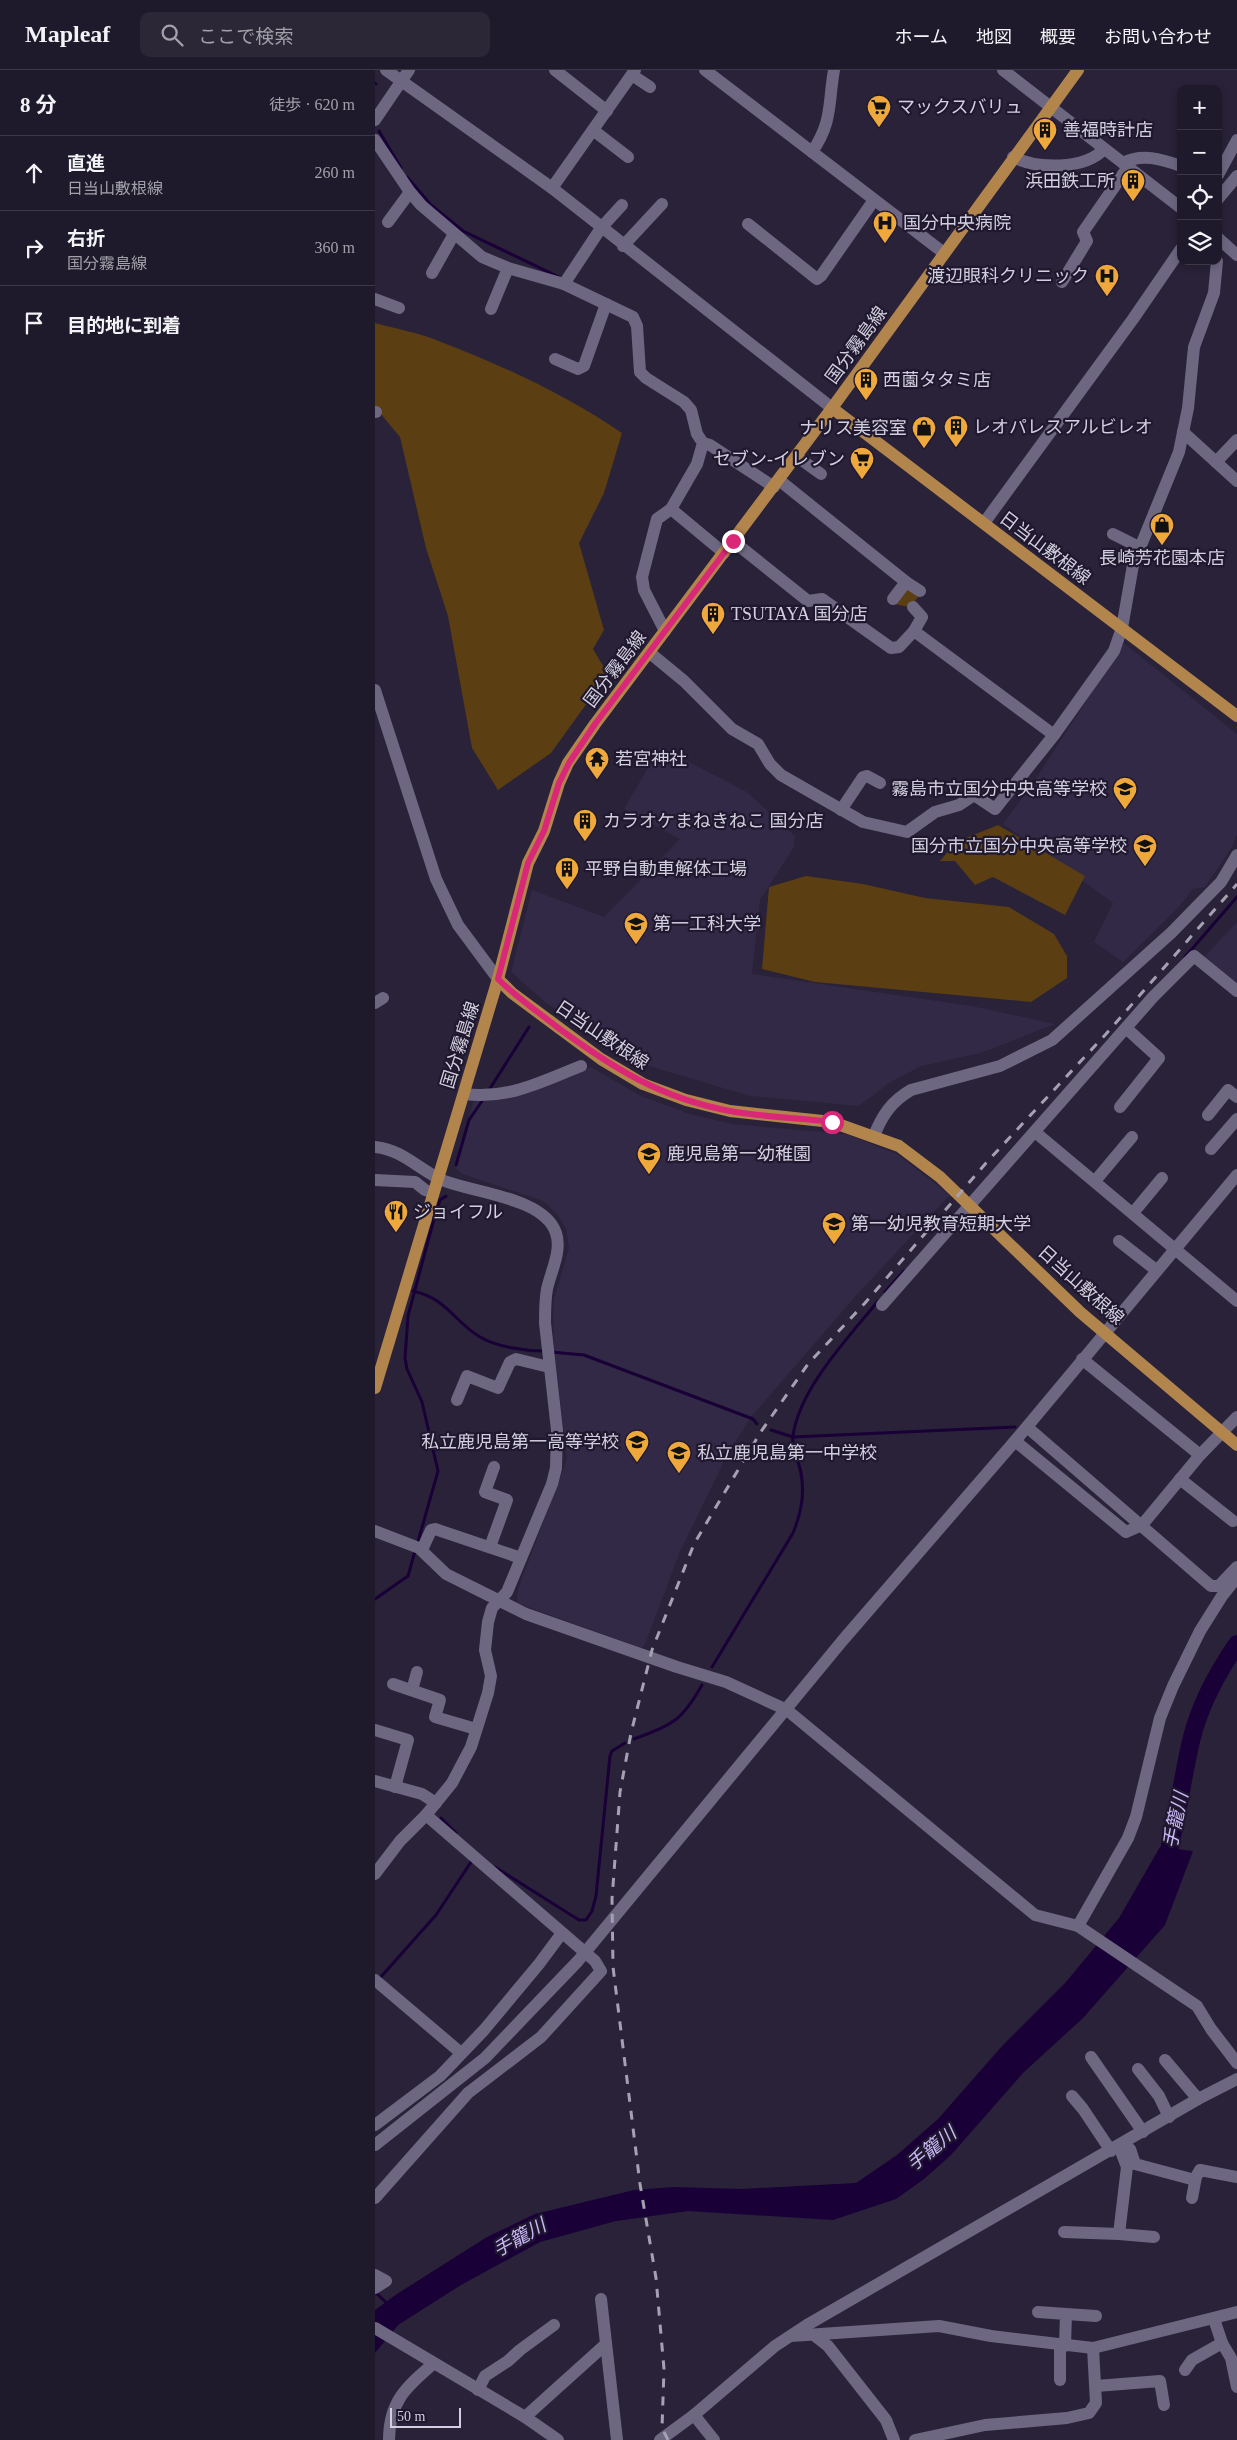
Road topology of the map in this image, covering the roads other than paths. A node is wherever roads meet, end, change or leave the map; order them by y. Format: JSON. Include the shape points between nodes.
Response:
{"nodes":[{"id":1,"x":386,"y":70,"type":"edge"},
{"id":2,"x":409,"y":70,"type":"edge"},
{"id":3,"x":555,"y":70,"type":"edge"},
{"id":4,"x":705,"y":70,"type":"edge"},
{"id":5,"x":834,"y":70,"type":"edge"},
{"id":6,"x":1003,"y":70,"type":"edge"},
{"id":7,"x":1077,"y":70,"type":"edge"},
{"id":8,"x":633,"y":73,"type":"edge"},
{"id":9,"x":399,"y":81,"type":"junction"},
{"id":10,"x":650,"y":87,"type":"dead end"},
{"id":11,"x":1050,"y":106,"type":"junction"},
{"id":12,"x":607,"y":111,"type":"junction"},
{"id":13,"x":375,"y":120,"type":"edge"},
{"id":14,"x":593,"y":130,"type":"junction"},
{"id":15,"x":375,"y":140,"type":"edge"},
{"id":16,"x":1237,"y":140,"type":"edge"},
{"id":17,"x":1104,"y":149,"type":"junction"},
{"id":18,"x":812,"y":152,"type":"junction"},
{"id":19,"x":629,"y":157,"type":"dead end"},
{"id":20,"x":1013,"y":157,"type":"junction"},
{"id":21,"x":1125,"y":165,"type":"junction"},
{"id":22,"x":1177,"y":165,"type":"edge"},
{"id":23,"x":1222,"y":168,"type":"edge"},
{"id":24,"x":1231,"y":182,"type":"edge"},
{"id":25,"x":552,"y":188,"type":"junction"},
{"id":26,"x":410,"y":192,"type":"junction"},
{"id":27,"x":1222,"y":194,"type":"edge"},
{"id":28,"x":874,"y":200,"type":"junction"},
{"id":29,"x":662,"y":204,"type":"dead end"},
{"id":30,"x":622,"y":205,"type":"dead end"},
{"id":31,"x":1177,"y":205,"type":"edge"},
{"id":32,"x":388,"y":222,"type":"dead end"},
{"id":33,"x":748,"y":224,"type":"dead end"},
{"id":34,"x":601,"y":228,"type":"junction"},
{"id":35,"x":454,"y":234,"type":"junction"},
{"id":36,"x":1222,"y":244,"type":"edge"},
{"id":37,"x":623,"y":246,"type":"junction"},
{"id":38,"x":944,"y":253,"type":"junction"},
{"id":39,"x":1177,"y":255,"type":"edge"},
{"id":40,"x":1237,"y":255,"type":"edge"},
{"id":41,"x":1217,"y":265,"type":"edge"},
{"id":42,"x":508,"y":268,"type":"junction"},
{"id":43,"x":432,"y":273,"type":"dead end"},
{"id":44,"x":1062,"y":282,"type":"dead end"},
{"id":45,"x":564,"y":284,"type":"junction"},
{"id":46,"x":375,"y":300,"type":"edge"},
{"id":47,"x":606,"y":304,"type":"junction"},
{"id":48,"x":399,"y":308,"type":"dead end"},
{"id":49,"x":491,"y":309,"type":"dead end"},
{"id":50,"x":555,"y":359,"type":"dead end"},
{"id":51,"x":832,"y":408,"type":"junction"},
{"id":52,"x":1183,"y":432,"type":"junction"},
{"id":53,"x":700,"y":439,"type":"junction"},
{"id":54,"x":1237,"y":440,"type":"edge"},
{"id":55,"x":796,"y":456,"type":"junction"},
{"id":56,"x":1216,"y":462,"type":"junction"},
{"id":57,"x":821,"y":474,"type":"dead end"},
{"id":58,"x":1237,"y":481,"type":"edge"},
{"id":59,"x":776,"y":483,"type":"junction"},
{"id":60,"x":667,"y":511,"type":"junction"},
{"id":61,"x":983,"y":523,"type":"junction"},
{"id":62,"x":1113,"y":534,"type":"dead end"},
{"id":63,"x":733,"y":541,"type":"junction"},
{"id":64,"x":1139,"y":546,"type":"junction"},
{"id":65,"x":724,"y":553,"type":"junction"},
{"id":66,"x":906,"y":582,"type":"junction"},
{"id":67,"x":920,"y":591,"type":"dead end"},
{"id":68,"x":893,"y":599,"type":"dead end"},
{"id":69,"x":913,"y":608,"type":"dead end"},
{"id":70,"x":1122,"y":628,"type":"junction"},
{"id":71,"x":665,"y":631,"type":"junction"},
{"id":72,"x":915,"y":631,"type":"junction"},
{"id":73,"x":650,"y":654,"type":"junction"},
{"id":74,"x":375,"y":690,"type":"edge"},
{"id":75,"x":1237,"y":716,"type":"edge"},
{"id":76,"x":1054,"y":735,"type":"junction"},
{"id":77,"x":880,"y":783,"type":"dead end"},
{"id":78,"x":841,"y":810,"type":"junction"},
{"id":79,"x":1237,"y":855,"type":"edge"},
{"id":80,"x":498,"y":979,"type":"junction"},
{"id":81,"x":1237,"y":991,"type":"edge"},
{"id":82,"x":1126,"y":1028,"type":"junction"},
{"id":83,"x":581,"y":1066,"type":"dead end"},
{"id":84,"x":463,"y":1094,"type":"junction"},
{"id":85,"x":1237,"y":1097,"type":"edge"},
{"id":86,"x":1120,"y":1107,"type":"dead end"},
{"id":87,"x":1208,"y":1115,"type":"dead end"},
{"id":88,"x":1237,"y":1119,"type":"edge"},
{"id":89,"x":1035,"y":1132,"type":"junction"},
{"id":90,"x":874,"y":1136,"type":"junction"},
{"id":91,"x":1132,"y":1137,"type":"dead end"},
{"id":92,"x":375,"y":1147,"type":"edge"},
{"id":93,"x":1211,"y":1149,"type":"dead end"},
{"id":94,"x":1237,"y":1175,"type":"edge"},
{"id":95,"x":439,"y":1178,"type":"junction"},
{"id":96,"x":1162,"y":1178,"type":"dead end"},
{"id":97,"x":375,"y":1180,"type":"edge"},
{"id":98,"x":1095,"y":1181,"type":"junction"},
{"id":99,"x":433,"y":1193,"type":"junction"},
{"id":100,"x":1133,"y":1213,"type":"junction"},
{"id":101,"x":1119,"y":1241,"type":"dead end"},
{"id":102,"x":1175,"y":1248,"type":"junction"},
{"id":103,"x":1156,"y":1270,"type":"junction"},
{"id":104,"x":1237,"y":1301,"type":"edge"},
{"id":105,"x":882,"y":1305,"type":"dead end"},
{"id":106,"x":1106,"y":1332,"type":"junction"},
{"id":107,"x":1082,"y":1359,"type":"junction"},
{"id":108,"x":379,"y":1362,"type":"edge"},
{"id":109,"x":548,"y":1363,"type":"junction"},
{"id":110,"x":375,"y":1388,"type":"edge"},
{"id":111,"x":457,"y":1400,"type":"dead end"},
{"id":112,"x":1237,"y":1417,"type":"edge"},
{"id":113,"x":1027,"y":1427,"type":"junction"},
{"id":114,"x":1222,"y":1432,"type":"junction"},
{"id":115,"x":1015,"y":1441,"type":"junction"},
{"id":116,"x":1237,"y":1445,"type":"edge"},
{"id":117,"x":1200,"y":1455,"type":"junction"},
{"id":118,"x":494,"y":1467,"type":"dead end"},
{"id":119,"x":1181,"y":1479,"type":"junction"},
{"id":120,"x":1233,"y":1521,"type":"dead end"},
{"id":121,"x":1142,"y":1525,"type":"junction"},
{"id":122,"x":375,"y":1531,"type":"edge"},
{"id":123,"x":490,"y":1547,"type":"junction"},
{"id":124,"x":418,"y":1548,"type":"junction"},
{"id":125,"x":521,"y":1558,"type":"junction"},
{"id":126,"x":1237,"y":1567,"type":"edge"},
{"id":127,"x":1237,"y":1577,"type":"edge"},
{"id":128,"x":500,"y":1600,"type":"junction"},
{"id":129,"x":417,"y":1672,"type":"dead end"},
{"id":130,"x":393,"y":1684,"type":"dead end"},
{"id":131,"x":412,"y":1690,"type":"junction"},
{"id":132,"x":787,"y":1710,"type":"junction"},
{"id":133,"x":477,"y":1729,"type":"junction"},
{"id":134,"x":375,"y":1730,"type":"edge"},
{"id":135,"x":375,"y":1782,"type":"edge"},
{"id":136,"x":395,"y":1787,"type":"junction"},
{"id":137,"x":436,"y":1803,"type":"junction"},
{"id":138,"x":426,"y":1816,"type":"junction"},
{"id":139,"x":375,"y":1874,"type":"edge"},
{"id":140,"x":1081,"y":1928,"type":"junction"},
{"id":141,"x":562,"y":1933,"type":"junction"},
{"id":142,"x":375,"y":1980,"type":"edge"},
{"id":143,"x":461,"y":2053,"type":"junction"},
{"id":144,"x":1091,"y":2057,"type":"dead end"},
{"id":145,"x":1165,"y":2060,"type":"dead end"},
{"id":146,"x":1237,"y":2063,"type":"edge"},
{"id":147,"x":1138,"y":2070,"type":"dead end"},
{"id":148,"x":1237,"y":2080,"type":"edge"},
{"id":149,"x":1072,"y":2096,"type":"dead end"},
{"id":150,"x":1198,"y":2099,"type":"junction"},
{"id":151,"x":1169,"y":2117,"type":"junction"},
{"id":152,"x":375,"y":2126,"type":"edge"},
{"id":153,"x":1143,"y":2132,"type":"junction"},
{"id":154,"x":375,"y":2145,"type":"edge"},
{"id":155,"x":1119,"y":2146,"type":"junction"},
{"id":156,"x":1237,"y":2177,"type":"edge"},
{"id":157,"x":1195,"y":2180,"type":"junction"},
{"id":158,"x":377,"y":2191,"type":"edge"},
{"id":159,"x":1192,"y":2198,"type":"dead end"},
{"id":160,"x":1064,"y":2232,"type":"dead end"},
{"id":161,"x":1119,"y":2234,"type":"junction"},
{"id":162,"x":1154,"y":2237,"type":"dead end"},
{"id":163,"x":375,"y":2275,"type":"edge"},
{"id":164,"x":375,"y":2288,"type":"edge"},
{"id":165,"x":601,"y":2299,"type":"dead end"},
{"id":166,"x":1038,"y":2312,"type":"dead end"},
{"id":167,"x":1237,"y":2312,"type":"edge"},
{"id":168,"x":1066,"y":2314,"type":"junction"},
{"id":169,"x":1096,"y":2316,"type":"dead end"},
{"id":170,"x":1213,"y":2318,"type":"junction"},
{"id":171,"x":554,"y":2325,"type":"dead end"},
{"id":172,"x":375,"y":2328,"type":"edge"},
{"id":173,"x":815,"y":2335,"type":"junction"},
{"id":174,"x":789,"y":2336,"type":"junction"},
{"id":175,"x":1222,"y":2343,"type":"junction"},
{"id":176,"x":606,"y":2344,"type":"junction"},
{"id":177,"x":1063,"y":2346,"type":"junction"},
{"id":178,"x":1093,"y":2348,"type":"junction"},
{"id":179,"x":431,"y":2363,"type":"junction"},
{"id":180,"x":1185,"y":2370,"type":"dead end"},
{"id":181,"x":1060,"y":2380,"type":"dead end"},
{"id":182,"x":1097,"y":2386,"type":"junction"},
{"id":183,"x":1237,"y":2387,"type":"edge"},
{"id":184,"x":478,"y":2390,"type":"junction"},
{"id":185,"x":1164,"y":2404,"type":"dead end"},
{"id":186,"x":693,"y":2415,"type":"junction"},
{"id":187,"x":525,"y":2417,"type":"junction"},
{"id":188,"x":389,"y":2440,"type":"edge"},
{"id":189,"x":558,"y":2440,"type":"edge"},
{"id":190,"x":617,"y":2440,"type":"edge"},
{"id":191,"x":660,"y":2440,"type":"edge"},
{"id":192,"x":714,"y":2440,"type":"edge"},
{"id":193,"x":893,"y":2440,"type":"edge"},
{"id":194,"x":915,"y":2440,"type":"edge"}],
"edges":[{"from":1,"to":9,"type":"street"},
{"from":2,"to":9,"type":"street"},
{"from":3,"to":12,"type":"street"},
{"from":4,"to":18,"type":"street"},
{"from":5,"to":18,"type":"street","via":[[831,108],[823,137]]},
{"from":6,"to":11,"type":"street"},
{"from":7,"to":11,"type":"main road","name":"国分霧島線"},
{"from":8,"to":10,"type":"street"},
{"from":8,"to":12,"type":"street"},
{"from":9,"to":13,"type":"street"},
{"from":9,"to":25,"type":"street"},
{"from":11,"to":17,"type":"street"},
{"from":11,"to":20,"type":"main road","name":"国分霧島線"},
{"from":12,"to":14,"type":"street"},
{"from":14,"to":19,"type":"street"},
{"from":14,"to":25,"type":"street"},
{"from":15,"to":26,"type":"street","via":[[403,175]]},
{"from":16,"to":23,"type":"street"},
{"from":17,"to":20,"type":"street","via":[[1097,157],[1051,167],[1026,164]]},
{"from":17,"to":21,"type":"street"},
{"from":18,"to":28,"type":"street"},
{"from":20,"to":38,"type":"main road","name":"国分霧島線"},
{"from":21,"to":22,"type":"street","via":[[1133,158],[1154,158]]},
{"from":21,"to":31,"type":"street"},
{"from":21,"to":44,"type":"street","via":[[1083,232],[1087,241]]},
{"from":24,"to":27,"type":"street"},
{"from":25,"to":34,"type":"street"},
{"from":26,"to":32,"type":"street"},
{"from":26,"to":35,"type":"street"},
{"from":28,"to":33,"type":"street","via":[[817,279]]},
{"from":28,"to":38,"type":"street"},
{"from":29,"to":37,"type":"street"},
{"from":30,"to":34,"type":"street"},
{"from":34,"to":37,"type":"street"},
{"from":34,"to":45,"type":"street"},
{"from":35,"to":42,"type":"street","via":[[468,238],[482,257]]},
{"from":35,"to":43,"type":"street"},
{"from":36,"to":40,"type":"street"},
{"from":37,"to":51,"type":"street"},
{"from":38,"to":51,"type":"main road","name":"国分霧島線"},
{"from":39,"to":61,"type":"street"},
{"from":41,"to":52,"type":"street","via":[[1214,293],[1194,347]]},
{"from":42,"to":45,"type":"street"},
{"from":42,"to":49,"type":"street"},
{"from":45,"to":47,"type":"street"},
{"from":46,"to":48,"type":"street"},
{"from":47,"to":50,"type":"street","via":[[584,366],[578,369]]},
{"from":47,"to":53,"type":"street","via":[[633,317],[637,326],[640,372],[684,402],[694,418]]},
{"from":51,"to":55,"type":"main road","name":"国分霧島線"},
{"from":51,"to":61,"type":"main road","name":"日当山敷根線"},
{"from":52,"to":56,"type":"street"},
{"from":52,"to":64,"type":"street","via":[[1175,464]]},
{"from":53,"to":59,"type":"street"},
{"from":53,"to":60,"type":"street","via":[[697,464]]},
{"from":54,"to":56,"type":"street"},
{"from":55,"to":57,"type":"street"},
{"from":55,"to":59,"type":"main road","name":"国分霧島線"},
{"from":56,"to":58,"type":"street"},
{"from":59,"to":63,"type":"main road","name":"国分霧島線"},
{"from":59,"to":66,"type":"street"},
{"from":60,"to":65,"type":"street"},
{"from":60,"to":71,"type":"street","via":[[642,576],[644,590]]},
{"from":61,"to":70,"type":"main road","name":"日当山敷根線"},
{"from":62,"to":64,"type":"street"},
{"from":63,"to":65,"type":"main road","name":"国分霧島線"},
{"from":63,"to":72,"type":"street","via":[[808,602],[822,599],[891,648],[899,647]]},
{"from":64,"to":70,"type":"street"},
{"from":65,"to":71,"type":"main road","name":"国分霧島線"},
{"from":66,"to":67,"type":"street"},
{"from":66,"to":68,"type":"street"},
{"from":69,"to":72,"type":"street","via":[[922,617]]},
{"from":70,"to":75,"type":"main road","name":"日当山敷根線"},
{"from":70,"to":76,"type":"street","via":[[1114,651]]},
{"from":71,"to":73,"type":"main road","name":"国分霧島線"},
{"from":72,"to":76,"type":"street"},
{"from":73,"to":78,"type":"street","via":[[685,681],[732,728],[758,744],[781,775]]},
{"from":73,"to":80,"type":"main road","name":"国分霧島線","via":[[579,746],[559,783],[544,831],[528,863]]},
{"from":74,"to":80,"type":"street","via":[[436,879],[458,925]]},
{"from":76,"to":78,"type":"street","via":[[995,809],[971,795],[959,805],[935,812],[907,832],[863,822]]},
{"from":77,"to":78,"type":"street","via":[[867,776],[863,778]]},
{"from":79,"to":90,"type":"street","via":[[1221,882],[1171,932],[1052,1040],[1000,1066],[899,1097],[881,1119]]},
{"from":80,"to":84,"type":"main road","name":"国分霧島線"},
{"from":80,"to":90,"type":"main road","name":"日当山敷根線","via":[[601,1059],[643,1084],[686,1100],[730,1111],[832,1122]]},
{"from":81,"to":82,"type":"street","via":[[1194,956]]},
{"from":82,"to":86,"type":"street","via":[[1162,1056]]},
{"from":82,"to":89,"type":"street"},
{"from":83,"to":84,"type":"street","via":[[503,1094]]},
{"from":84,"to":95,"type":"main road","name":"国分霧島線"},
{"from":85,"to":87,"type":"street","via":[[1228,1090]]},
{"from":88,"to":93,"type":"street"},
{"from":89,"to":98,"type":"street"},
{"from":89,"to":105,"type":"street"},
{"from":90,"to":106,"type":"main road","name":"日当山敷根線","via":[[899,1146],[940,1177],[1080,1312]]},
{"from":91,"to":98,"type":"street"},
{"from":92,"to":95,"type":"street","via":[[399,1152],[425,1172]]},
{"from":94,"to":102,"type":"street"},
{"from":95,"to":99,"type":"main road","name":"国分霧島線"},
{"from":95,"to":109,"type":"street","via":[[526,1206],[549,1221],[558,1239],[545,1302]]},
{"from":96,"to":100,"type":"street"},
{"from":97,"to":99,"type":"street","via":[[415,1182]]},
{"from":98,"to":100,"type":"street"},
{"from":99,"to":108,"type":"main road","name":"国分霧島線"},
{"from":100,"to":102,"type":"street"},
{"from":101,"to":103,"type":"street"},
{"from":102,"to":103,"type":"street"},
{"from":102,"to":104,"type":"street"},
{"from":103,"to":106,"type":"street"},
{"from":106,"to":107,"type":"street"},
{"from":106,"to":114,"type":"main road","name":"日当山敷根線"},
{"from":107,"to":113,"type":"street"},
{"from":107,"to":117,"type":"street"},
{"from":108,"to":110,"type":"main road","name":"国分霧島線"},
{"from":109,"to":111,"type":"street","via":[[516,1359],[510,1362],[498,1388],[467,1376]]},
{"from":109,"to":125,"type":"street","via":[[557,1430],[556,1468]]},
{"from":112,"to":114,"type":"street"},
{"from":113,"to":115,"type":"street"},
{"from":113,"to":121,"type":"street"},
{"from":114,"to":116,"type":"main road","name":"日当山敷根線"},
{"from":114,"to":117,"type":"street"},
{"from":115,"to":121,"type":"street","via":[[1126,1532]]},
{"from":115,"to":132,"type":"street","via":[[843,1640]]},
{"from":117,"to":119,"type":"street"},
{"from":118,"to":123,"type":"street","via":[[485,1492],[507,1500]]},
{"from":119,"to":120,"type":"street"},
{"from":119,"to":121,"type":"street"},
{"from":121,"to":126,"type":"street","via":[[1211,1586],[1219,1586]]},
{"from":122,"to":124,"type":"street"},
{"from":123,"to":124,"type":"street","via":[[435,1529]]},
{"from":123,"to":125,"type":"street"},
{"from":124,"to":128,"type":"street","via":[[445,1574]]},
{"from":125,"to":128,"type":"street","via":[[507,1592]]},
{"from":127,"to":140,"type":"street","via":[[1200,1632],[1173,1686],[1160,1718],[1133,1824]]},
{"from":128,"to":132,"type":"street","via":[[526,1614],[677,1668],[726,1682]]},
{"from":128,"to":133,"type":"street","via":[[492,1608],[487,1626],[485,1650],[491,1676]]},
{"from":129,"to":131,"type":"street"},
{"from":130,"to":131,"type":"street"},
{"from":131,"to":133,"type":"street","via":[[439,1700],[435,1717]]},
{"from":132,"to":140,"type":"street","via":[[1029,1912]]},
{"from":132,"to":154,"type":"street","via":[[578,1960],[485,2058]]},
{"from":133,"to":137,"type":"street","via":[[452,1783]]},
{"from":134,"to":136,"type":"street","via":[[408,1740]]},
{"from":135,"to":136,"type":"street"},
{"from":136,"to":137,"type":"street","via":[[422,1794]]},
{"from":137,"to":138,"type":"street"},
{"from":138,"to":139,"type":"street","via":[[400,1841]]},
{"from":138,"to":141,"type":"street"},
{"from":140,"to":146,"type":"street","via":[[1197,2006]]},
{"from":141,"to":143,"type":"street","via":[[484,2030]]},
{"from":141,"to":158,"type":"street","via":[[595,1961],[601,1971],[541,2037],[468,2093]]},
{"from":142,"to":143,"type":"street"},
{"from":143,"to":152,"type":"street","via":[[440,2076]]},
{"from":144,"to":153,"type":"street"},
{"from":145,"to":150,"type":"street"},
{"from":147,"to":151,"type":"street","via":[[1159,2096]]},
{"from":148,"to":150,"type":"street"},
{"from":149,"to":155,"type":"street"},
{"from":150,"to":151,"type":"street"},
{"from":151,"to":153,"type":"street"},
{"from":153,"to":155,"type":"street"},
{"from":155,"to":157,"type":"street","via":[[1135,2164]]},
{"from":155,"to":161,"type":"street","via":[[1127,2167]]},
{"from":155,"to":174,"type":"street"},
{"from":156,"to":157,"type":"street","via":[[1200,2170]]},
{"from":157,"to":159,"type":"street"},
{"from":160,"to":161,"type":"street"},
{"from":161,"to":162,"type":"street"},
{"from":163,"to":164,"type":"street","via":[[386,2281]]},
{"from":165,"to":176,"type":"street"},
{"from":166,"to":168,"type":"street"},
{"from":167,"to":170,"type":"street"},
{"from":168,"to":169,"type":"street"},
{"from":168,"to":177,"type":"street"},
{"from":170,"to":175,"type":"street"},
{"from":170,"to":178,"type":"street"},
{"from":171,"to":184,"type":"street","via":[[485,2376]]},
{"from":172,"to":179,"type":"street"},
{"from":173,"to":174,"type":"street"},
{"from":173,"to":177,"type":"street","via":[[939,2326]]},
{"from":173,"to":193,"type":"street","via":[[828,2346],[886,2420]]},
{"from":174,"to":186,"type":"street"},
{"from":175,"to":180,"type":"street","via":[[1192,2360]]},
{"from":175,"to":183,"type":"street","via":[[1231,2358]]},
{"from":176,"to":187,"type":"street"},
{"from":176,"to":190,"type":"street"},
{"from":177,"to":178,"type":"street"},
{"from":177,"to":181,"type":"street"},
{"from":178,"to":182,"type":"street"},
{"from":179,"to":184,"type":"street"},
{"from":179,"to":188,"type":"street","via":[[397,2401],[391,2417]]},
{"from":182,"to":185,"type":"street","via":[[1160,2381]]},
{"from":182,"to":194,"type":"street","via":[[1095,2407],[1085,2414],[985,2425]]},
{"from":184,"to":187,"type":"street"},
{"from":186,"to":191,"type":"street"},
{"from":186,"to":192,"type":"street"},
{"from":187,"to":189,"type":"street"}]}
